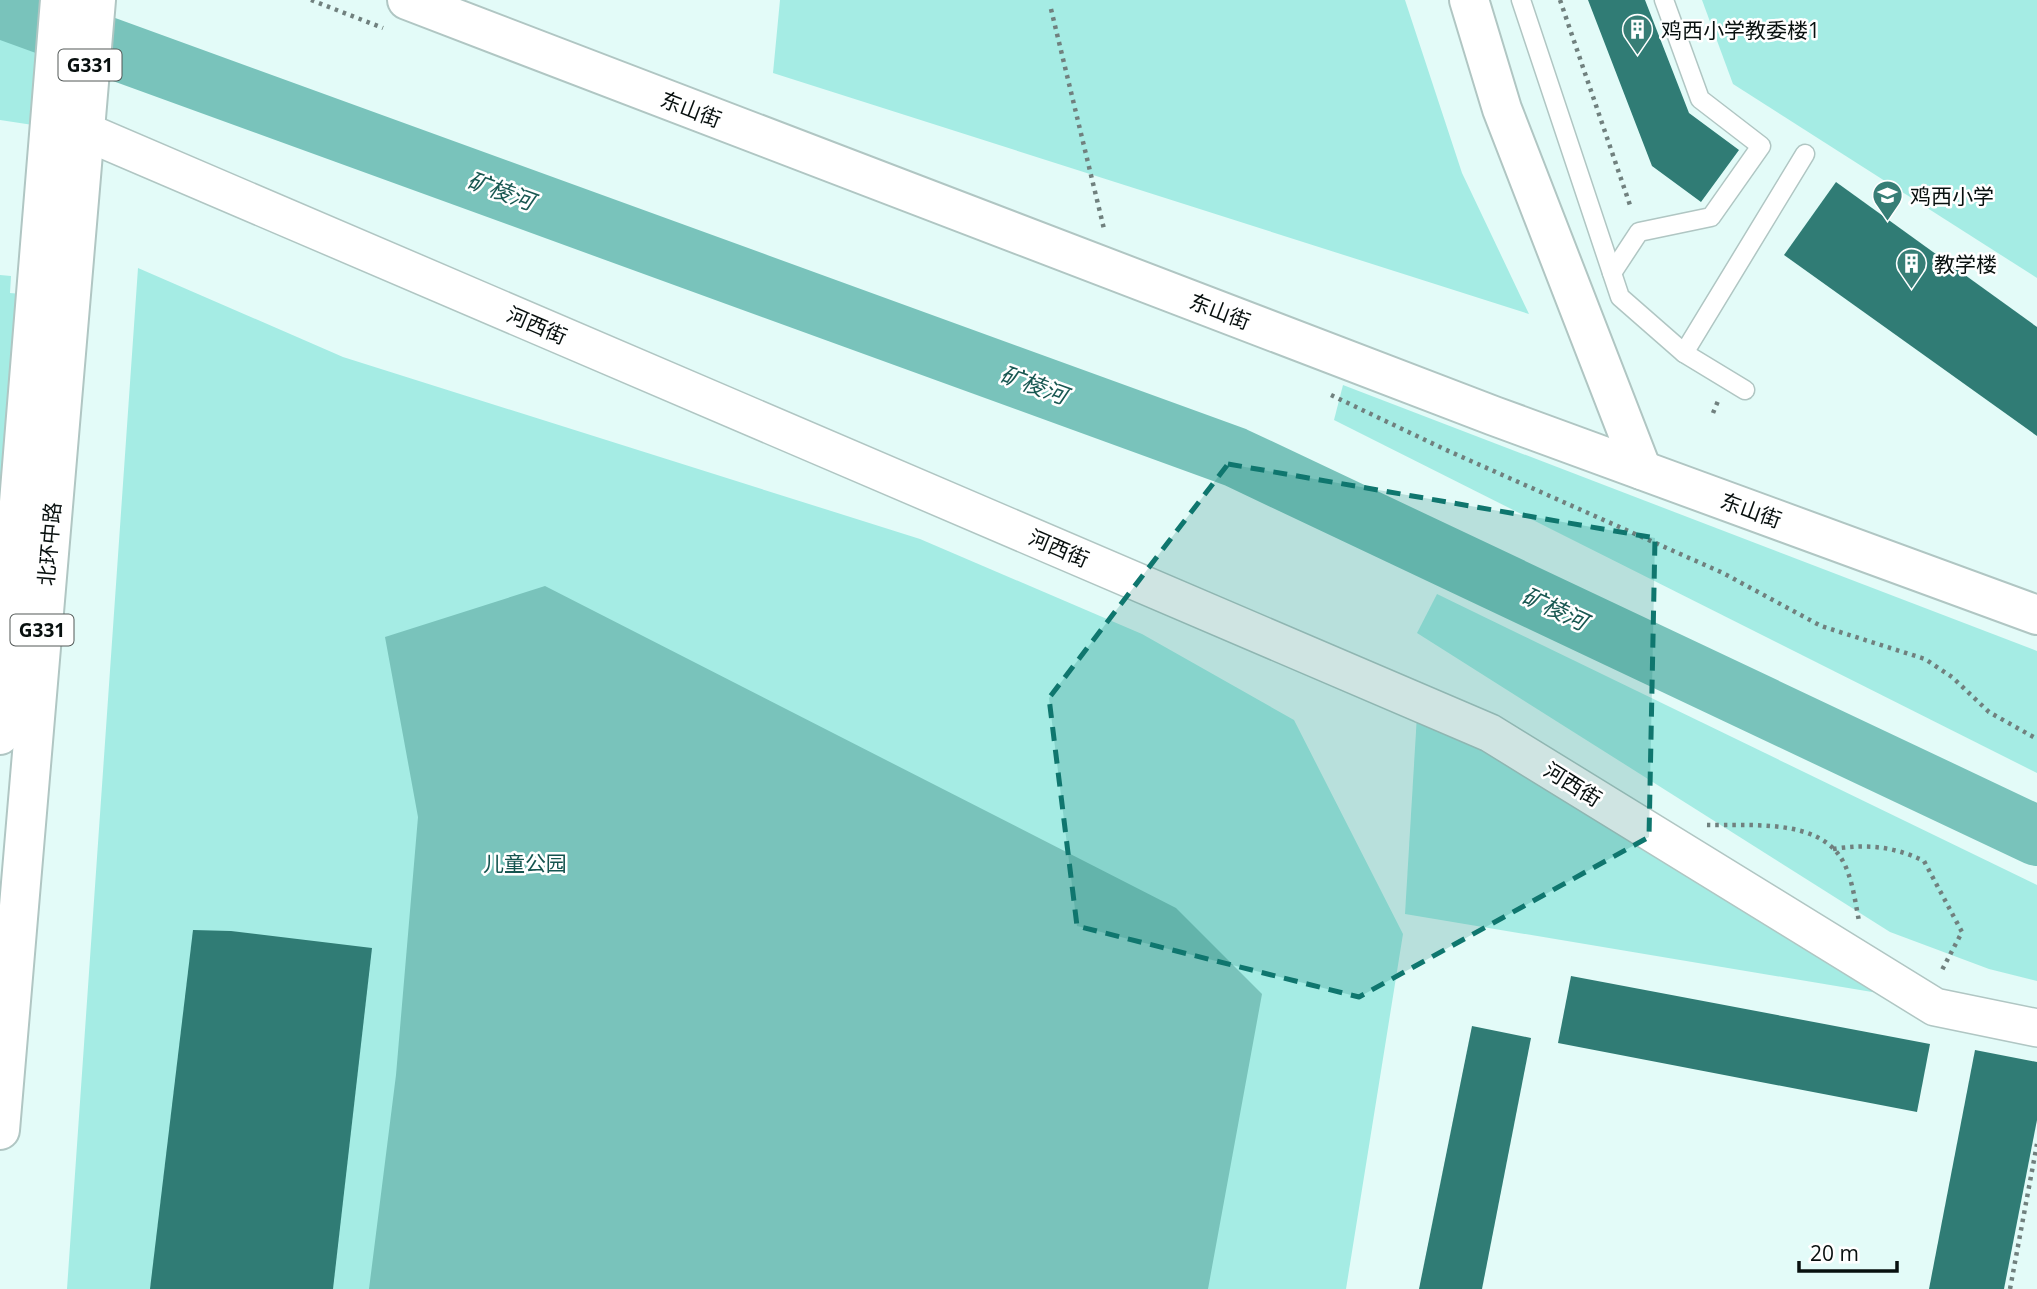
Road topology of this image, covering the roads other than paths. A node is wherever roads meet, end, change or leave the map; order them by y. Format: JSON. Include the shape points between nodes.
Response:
{"nodes":[{"id":1,"x":60,"y":0,"type":"edge"},
{"id":2,"x":96,"y":0,"type":"edge"},
{"id":3,"x":407,"y":0,"type":"edge"},
{"id":4,"x":1469,"y":0,"type":"edge"},
{"id":5,"x":1521,"y":0,"type":"edge"},
{"id":6,"x":1664,"y":0,"type":"edge"},
{"id":7,"x":68,"y":123,"type":"junction"},
{"id":8,"x":1805,"y":154,"type":"dead end"},
{"id":9,"x":1612,"y":273,"type":"junction"},
{"id":10,"x":1684,"y":353,"type":"junction"},
{"id":11,"x":1745,"y":390,"type":"dead end"},
{"id":12,"x":1642,"y":470,"type":"junction"},
{"id":13,"x":2037,"y":615,"type":"edge"},
{"id":14,"x":0,"y":735,"type":"edge"},
{"id":15,"x":2037,"y":1028,"type":"edge"},
{"id":16,"x":0,"y":1130,"type":"edge"}],
"edges":[{"from":1,"to":7,"type":"main road","name":"北环中路","number":"G331"},
{"from":2,"to":7,"type":"main road","name":"北环中路","number":"G331"},
{"from":3,"to":12,"type":"main road","name":"东山街"},
{"from":4,"to":12,"type":"main road","via":[[1502,109]]},
{"from":5,"to":9,"type":"lane"},
{"from":6,"to":9,"type":"lane","via":[[1700,99],[1760,146],[1711,217],[1639,232]]},
{"from":7,"to":14,"type":"main road","name":"北环中路","number":"G331"},
{"from":7,"to":15,"type":"street","name":"河西街","via":[[1490,733],[1935,1007]]},
{"from":7,"to":16,"type":"main road","name":"北环中路","number":"G331"},
{"from":8,"to":10,"type":"lane"},
{"from":9,"to":10,"type":"lane","via":[[1620,297]]},
{"from":10,"to":11,"type":"lane"},
{"from":12,"to":13,"type":"main road","name":"东山街"}]}
